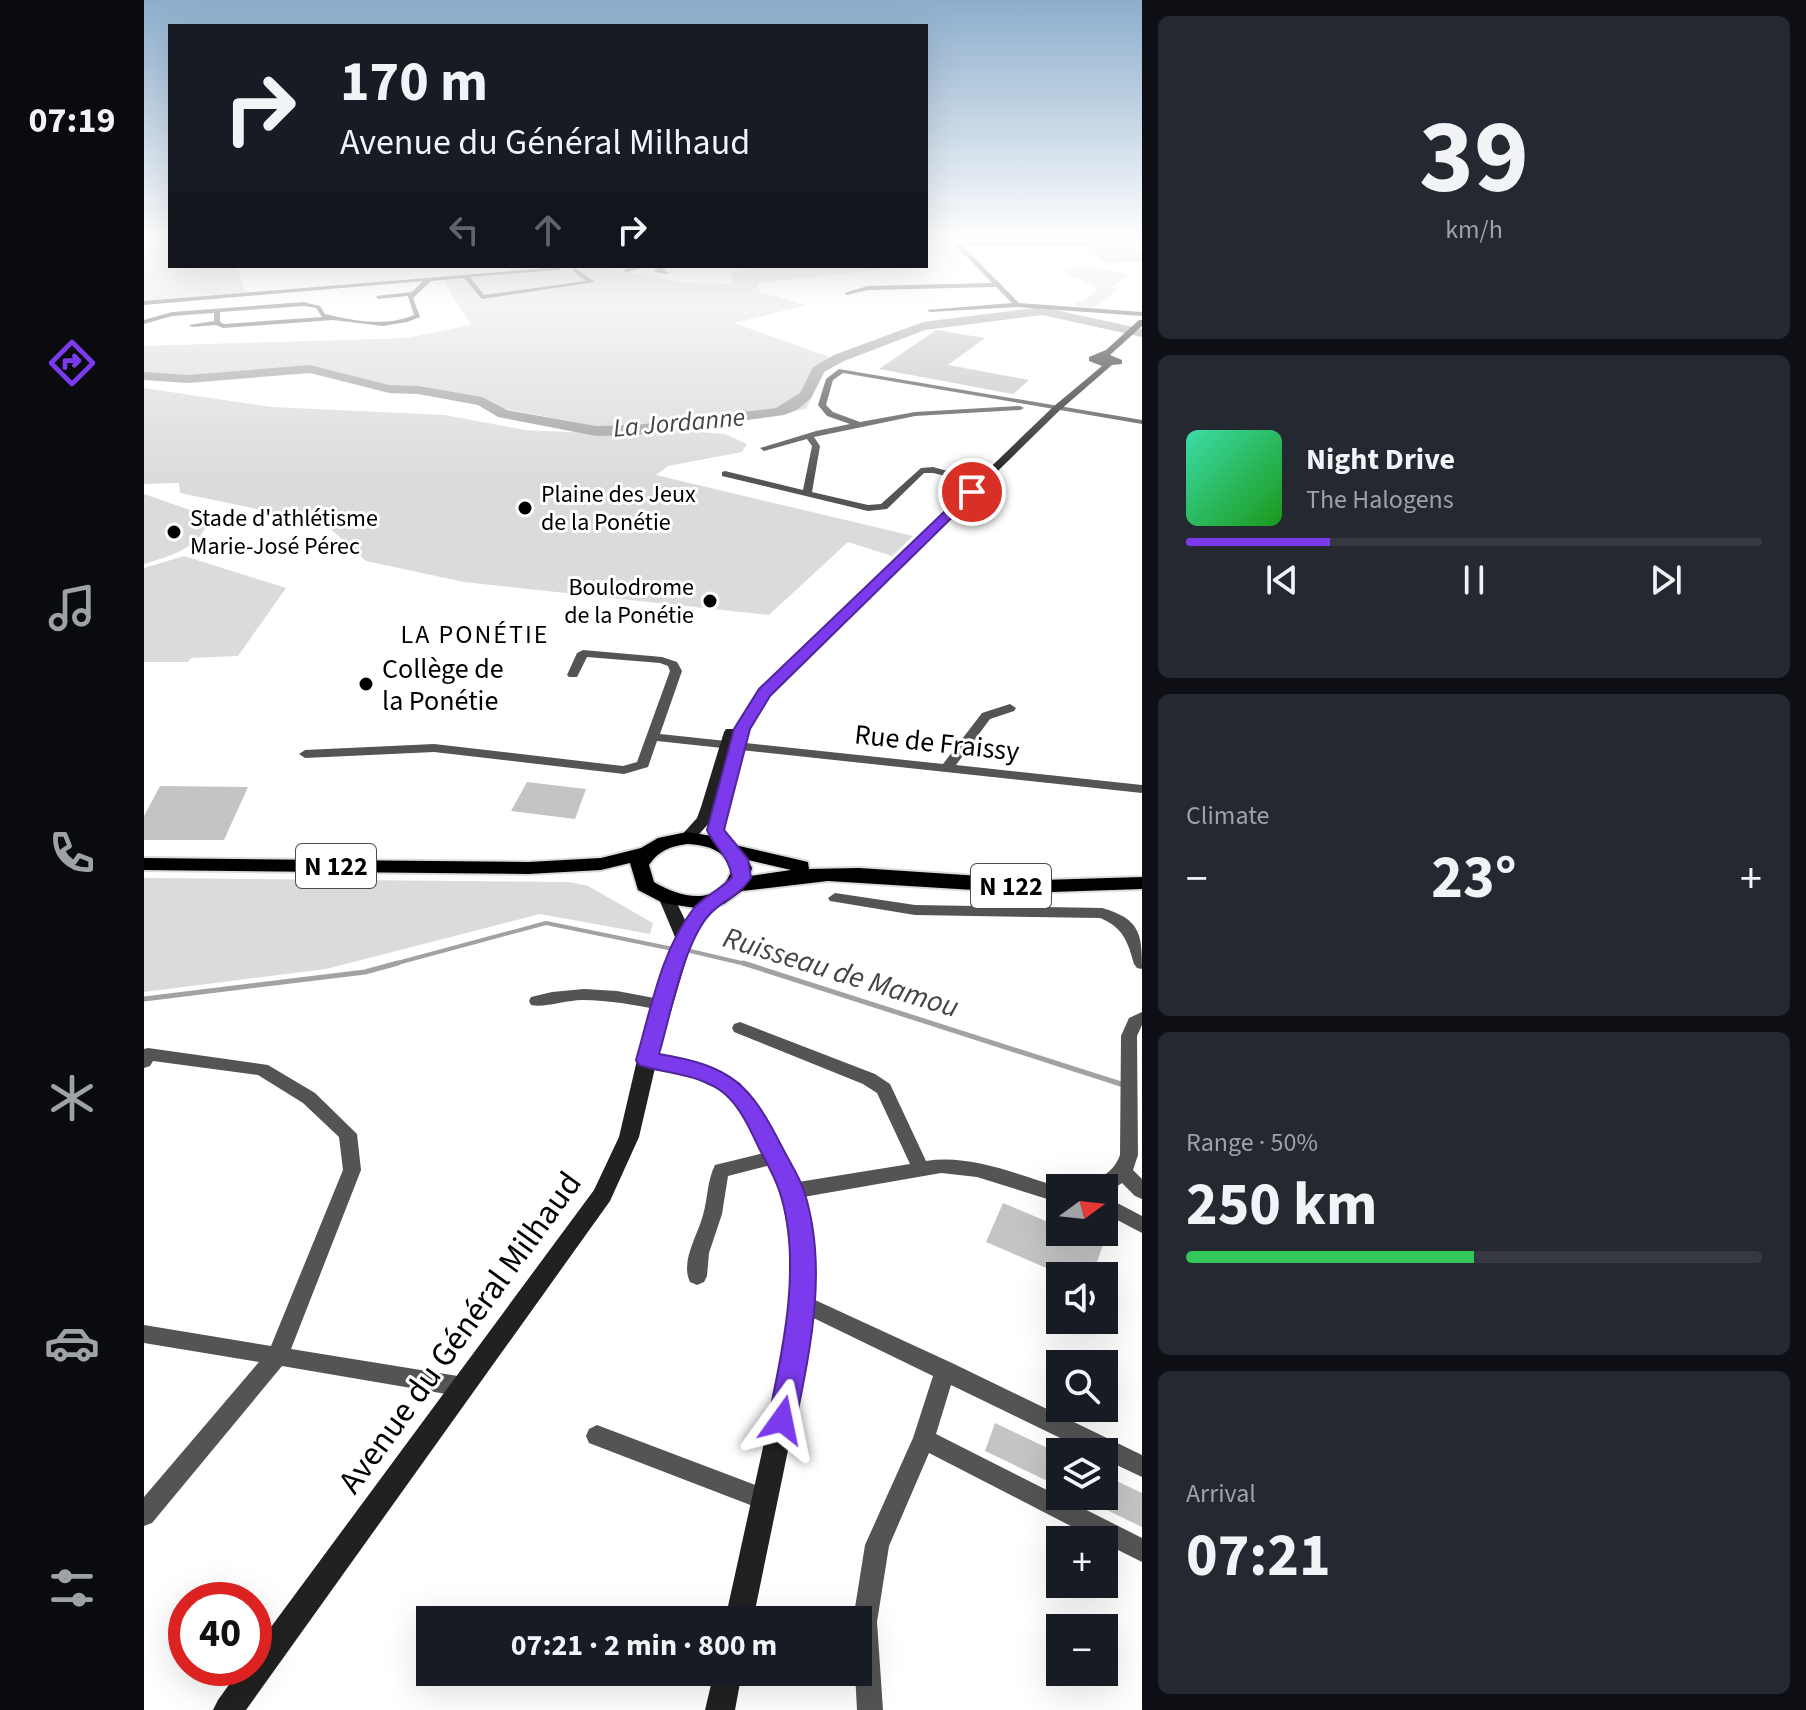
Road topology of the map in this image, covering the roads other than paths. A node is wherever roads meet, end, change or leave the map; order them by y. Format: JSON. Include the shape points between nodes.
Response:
{"nodes":[{"id":1,"x":217,"y":319,"type":"edge"},
{"id":2,"x":322,"y":319,"type":"edge"},
{"id":3,"x":335,"y":319,"type":"edge"},
{"id":4,"x":415,"y":319,"type":"edge"},
{"id":5,"x":217,"y":323,"type":"junction"},
{"id":6,"x":192,"y":325,"type":"dead end"},
{"id":7,"x":1137,"y":330,"type":"edge"},
{"id":8,"x":1098,"y":358,"type":"junction"},
{"id":9,"x":1113,"y":361,"type":"junction"},
{"id":10,"x":1073,"y":393,"type":"junction"},
{"id":11,"x":1040,"y":406,"type":"junction"},
{"id":12,"x":1056,"y":409,"type":"junction"},
{"id":13,"x":1142,"y":422,"type":"edge"},
{"id":14,"x":859,"y":425,"type":"junction"},
{"id":15,"x":809,"y":436,"type":"junction"},
{"id":16,"x":764,"y":448,"type":"dead end"},
{"id":17,"x":725,"y":474,"type":"dead end"},
{"id":18,"x":976,"y":480,"type":"junction"},
{"id":19,"x":807,"y":494,"type":"junction"},
{"id":20,"x":573,"y":675,"type":"dead end"},
{"id":21,"x":1010,"y":708,"type":"dead end"},
{"id":22,"x":653,"y":737,"type":"junction"},
{"id":23,"x":733,"y":744,"type":"junction"},
{"id":24,"x":305,"y":754,"type":"dead end"},
{"id":25,"x":947,"y":768,"type":"junction"},
{"id":26,"x":1142,"y":789,"type":"edge"},
{"id":27,"x":687,"y":838,"type":"junction"},
{"id":28,"x":729,"y":849,"type":"junction"},
{"id":29,"x":645,"y":853,"type":"junction"},
{"id":30,"x":144,"y":864,"type":"edge"},
{"id":31,"x":528,"y":868,"type":"junction"},
{"id":32,"x":880,"y":876,"type":"junction"},
{"id":33,"x":1142,"y":883,"type":"edge"},
{"id":34,"x":645,"y":885,"type":"junction"},
{"id":35,"x":736,"y":886,"type":"junction"},
{"id":36,"x":718,"y":898,"type":"junction"},
{"id":37,"x":835,"y":898,"type":"dead end"},
{"id":38,"x":667,"y":899,"type":"junction"},
{"id":39,"x":684,"y":937,"type":"junction"},
{"id":40,"x":1142,"y":964,"type":"edge"},
{"id":41,"x":537,"y":1001,"type":"dead end"},
{"id":42,"x":664,"y":1005,"type":"junction"},
{"id":43,"x":1142,"y":1018,"type":"edge"},
{"id":44,"x":740,"y":1028,"type":"dead end"},
{"id":45,"x":647,"y":1060,"type":"junction"},
{"id":46,"x":144,"y":1062,"type":"edge"},
{"id":47,"x":776,"y":1157,"type":"junction"},
{"id":48,"x":921,"y":1169,"type":"junction"},
{"id":49,"x":1123,"y":1172,"type":"junction"},
{"id":50,"x":1118,"y":1176,"type":"edge"},
{"id":51,"x":792,"y":1191,"type":"junction"},
{"id":52,"x":1046,"y":1191,"type":"edge"},
{"id":53,"x":1142,"y":1191,"type":"edge"},
{"id":54,"x":1118,"y":1212,"type":"edge"},
{"id":55,"x":1142,"y":1225,"type":"edge"},
{"id":56,"x":697,"y":1276,"type":"dead end"},
{"id":57,"x":802,"y":1303,"type":"junction"},
{"id":58,"x":144,"y":1334,"type":"edge"},
{"id":59,"x":278,"y":1355,"type":"junction"},
{"id":60,"x":945,"y":1370,"type":"junction"},
{"id":61,"x":464,"y":1387,"type":"junction"},
{"id":62,"x":597,"y":1436,"type":"dead end"},
{"id":63,"x":924,"y":1439,"type":"junction"},
{"id":64,"x":1142,"y":1466,"type":"edge"},
{"id":65,"x":766,"y":1500,"type":"junction"},
{"id":66,"x":144,"y":1515,"type":"edge"},
{"id":67,"x":1142,"y":1550,"type":"edge"},
{"id":68,"x":742,"y":1606,"type":"edge"},
{"id":69,"x":725,"y":1686,"type":"edge"},
{"id":70,"x":228,"y":1710,"type":"edge"},
{"id":71,"x":720,"y":1710,"type":"edge"},
{"id":72,"x":870,"y":1710,"type":"edge"}],
"edges":[{"from":1,"to":5,"type":"street"},
{"from":2,"to":5,"type":"street"},
{"from":3,"to":4,"type":"street","via":[[358,324]]},
{"from":5,"to":6,"type":"street"},
{"from":7,"to":8,"type":"street"},
{"from":7,"to":9,"type":"street"},
{"from":8,"to":9,"type":"street"},
{"from":8,"to":10,"type":"street"},
{"from":9,"to":10,"type":"street"},
{"from":10,"to":12,"type":"street"},
{"from":11,"to":12,"type":"street"},
{"from":11,"to":14,"type":"street","via":[[915,414]]},
{"from":11,"to":14,"type":"street","via":[[842,371],[830,379],[822,405],[830,414]]},
{"from":12,"to":13,"type":"street"},
{"from":12,"to":18,"type":"street"},
{"from":12,"to":23,"type":"street","via":[[764,693]]},
{"from":14,"to":15,"type":"street"},
{"from":15,"to":16,"type":"street"},
{"from":15,"to":19,"type":"street","via":[[816,446]]},
{"from":17,"to":19,"type":"street"},
{"from":18,"to":19,"type":"street","via":[[921,471],[884,507]]},
{"from":18,"to":23,"type":"street","via":[[762,682],[737,714]]},
{"from":20,"to":22,"type":"street","via":[[583,653],[673,664],[676,671]]},
{"from":21,"to":25,"type":"street","via":[[986,716]]},
{"from":22,"to":23,"type":"street","name":"Rue de Fraissy"},
{"from":22,"to":24,"type":"street","via":[[643,764],[624,770],[434,748]]},
{"from":23,"to":25,"type":"street","name":"Rue de Fraissy"},
{"from":23,"to":27,"type":"street","via":[[704,819]]},
{"from":23,"to":28,"type":"street","via":[[716,830]]},
{"from":25,"to":26,"type":"street","name":"Rue de Fraissy"},
{"from":27,"to":28,"type":"main road"},
{"from":27,"to":29,"type":"main road","via":[[660,843]]},
{"from":28,"to":32,"type":"main road","number":"N 122","via":[[788,865]]},
{"from":28,"to":35,"type":"main road","via":[[742,868]]},
{"from":29,"to":31,"type":"main road","number":"N 122","via":[[601,864]]},
{"from":29,"to":34,"type":"main road","via":[[639,865]]},
{"from":30,"to":31,"type":"main road","number":"N 122"},
{"from":31,"to":34,"type":"main road","via":[[612,875]]},
{"from":32,"to":33,"type":"main road","number":"N 122","via":[[1042,888]]},
{"from":32,"to":35,"type":"main road","number":"N 122","via":[[790,875]]},
{"from":34,"to":38,"type":"main road"},
{"from":35,"to":36,"type":"main road"},
{"from":36,"to":38,"type":"main road","via":[[693,903]]},
{"from":36,"to":39,"type":"street","via":[[695,918]]},
{"from":37,"to":40,"type":"street","via":[[915,910],[1102,913],[1131,930]]},
{"from":38,"to":39,"type":"street"},
{"from":39,"to":42,"type":"street","name":"Avenue du Général Milhaud"},
{"from":41,"to":42,"type":"street","via":[[557,994]]},
{"from":42,"to":45,"type":"street","name":"Avenue du Général Milhaud"},
{"from":43,"to":49,"type":"street","via":[[1129,1036],[1129,1155]]},
{"from":44,"to":48,"type":"street","via":[[884,1089]]},
{"from":45,"to":47,"type":"street","via":[[687,1067],[733,1088]]},
{"from":45,"to":61,"type":"street","name":"Avenue du Général Milhaud","via":[[629,1137],[602,1195]]},
{"from":46,"to":59,"type":"street","via":[[148,1054],[262,1069],[309,1098],[348,1134],[352,1170]]},
{"from":47,"to":51,"type":"street"},
{"from":47,"to":56,"type":"street","via":[[721,1170],[712,1218],[697,1251]]},
{"from":48,"to":51,"type":"street"},
{"from":48,"to":52,"type":"street","via":[[977,1170]]},
{"from":49,"to":50,"type":"street"},
{"from":49,"to":53,"type":"street"},
{"from":51,"to":57,"type":"street"},
{"from":54,"to":55,"type":"street"},
{"from":57,"to":60,"type":"street"},
{"from":57,"to":65,"type":"street"},
{"from":58,"to":59,"type":"street"},
{"from":59,"to":61,"type":"street"},
{"from":59,"to":66,"type":"street"},
{"from":60,"to":63,"type":"street"},
{"from":60,"to":64,"type":"street"},
{"from":61,"to":70,"type":"street","name":"Avenue du Général Milhaud"},
{"from":62,"to":65,"type":"street"},
{"from":63,"to":67,"type":"street"},
{"from":63,"to":72,"type":"street","via":[[877,1545],[865,1622]]},
{"from":65,"to":68,"type":"street"},
{"from":69,"to":71,"type":"street"}]}
